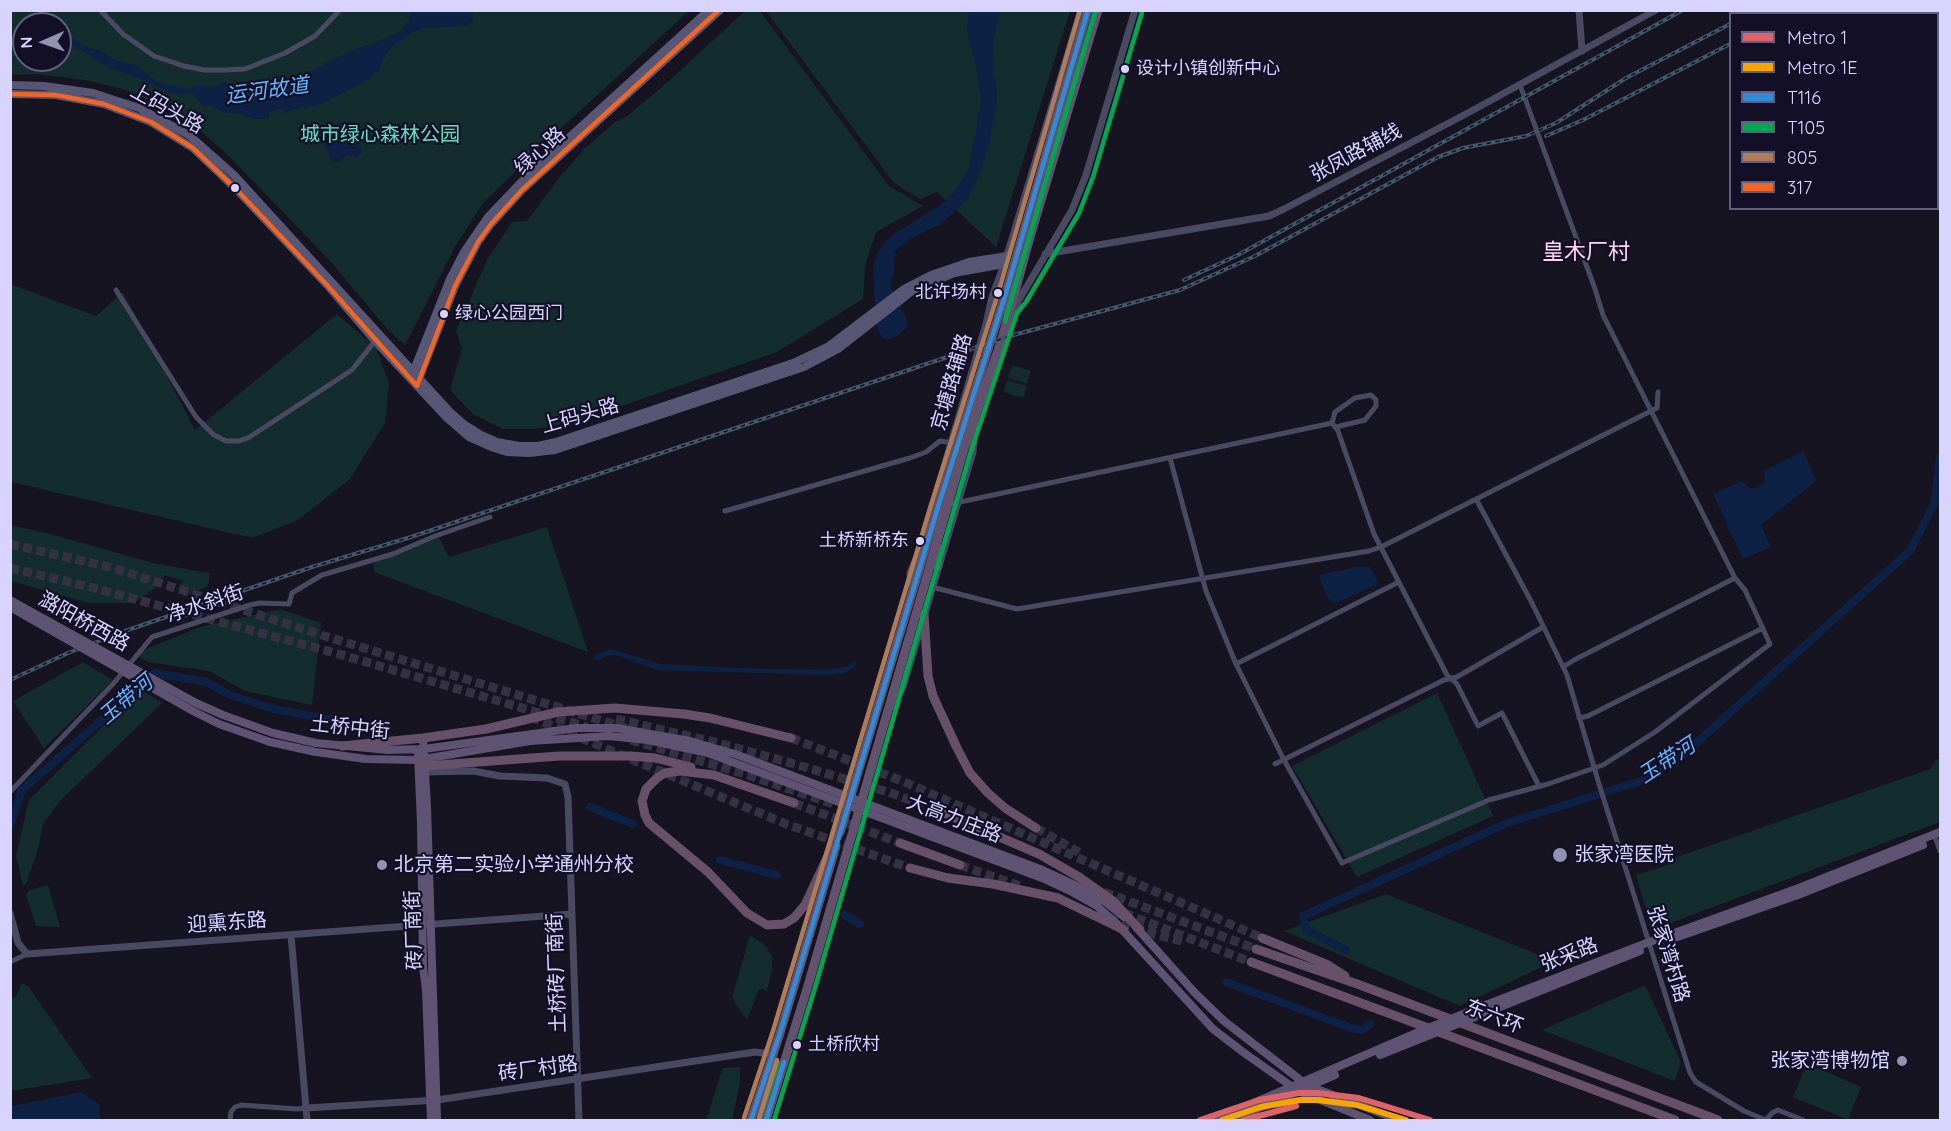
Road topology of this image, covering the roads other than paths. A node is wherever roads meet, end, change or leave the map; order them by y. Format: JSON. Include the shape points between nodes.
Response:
{"nodes":[{"id":1,"x":100,"y":10,"type":"edge"},
{"id":2,"x":340,"y":10,"type":"edge"},
{"id":3,"x":709,"y":10,"type":"edge"},
{"id":4,"x":720,"y":10,"type":"edge"},
{"id":5,"x":1081,"y":10,"type":"edge"},
{"id":6,"x":1088,"y":10,"type":"edge"},
{"id":7,"x":1098,"y":10,"type":"edge"},
{"id":8,"x":1135,"y":10,"type":"edge"},
{"id":9,"x":1579,"y":10,"type":"edge"},
{"id":10,"x":1656,"y":10,"type":"edge"},
{"id":11,"x":1582,"y":51,"type":"junction"},
{"id":12,"x":10,"y":85,"type":"edge"},
{"id":13,"x":1520,"y":85,"type":"junction"},
{"id":14,"x":10,"y":94,"type":"edge"},
{"id":15,"x":175,"y":132,"type":"junction"},
{"id":16,"x":216,"y":163,"type":"junction"},
{"id":17,"x":1046,"y":254,"type":"junction"},
{"id":18,"x":1005,"y":260,"type":"junction"},
{"id":19,"x":116,"y":290,"type":"dead end"},
{"id":20,"x":1020,"y":298,"type":"junction"},
{"id":21,"x":1010,"y":309,"type":"junction"},
{"id":22,"x":375,"y":341,"type":"junction"},
{"id":23,"x":999,"y":348,"type":"junction"},
{"id":24,"x":392,"y":354,"type":"junction"},
{"id":25,"x":415,"y":379,"type":"junction"},
{"id":26,"x":1658,"y":392,"type":"dead end"},
{"id":27,"x":1651,"y":411,"type":"junction"},
{"id":28,"x":1334,"y":425,"type":"junction"},
{"id":29,"x":955,"y":443,"type":"junction"},
{"id":30,"x":1170,"y":458,"type":"junction"},
{"id":31,"x":1476,"y":499,"type":"junction"},
{"id":32,"x":948,"y":505,"type":"junction"},
{"id":33,"x":725,"y":510,"type":"dead end"},
{"id":34,"x":490,"y":516,"type":"dead end"},
{"id":35,"x":937,"y":542,"type":"junction"},
{"id":36,"x":1381,"y":547,"type":"junction"},
{"id":37,"x":938,"y":566,"type":"junction"},
{"id":38,"x":1735,"y":578,"type":"junction"},
{"id":39,"x":1203,"y":579,"type":"junction"},
{"id":40,"x":1398,"y":582,"type":"junction"},
{"id":41,"x":932,"y":587,"type":"junction"},
{"id":42,"x":913,"y":590,"type":"junction"},
{"id":43,"x":10,"y":600,"type":"edge"},
{"id":44,"x":10,"y":607,"type":"edge"},
{"id":45,"x":924,"y":614,"type":"junction"},
{"id":46,"x":1543,"y":627,"type":"junction"},
{"id":47,"x":1763,"y":628,"type":"junction"},
{"id":48,"x":1236,"y":663,"type":"junction"},
{"id":49,"x":1563,"y":668,"type":"junction"},
{"id":50,"x":1451,"y":679,"type":"junction"},
{"id":51,"x":1579,"y":718,"type":"junction"},
{"id":52,"x":884,"y":721,"type":"junction"},
{"id":53,"x":273,"y":733,"type":"joint"},
{"id":54,"x":791,"y":738,"type":"tunnel mouth"},
{"id":55,"x":420,"y":739,"type":"junction"},
{"id":56,"x":342,"y":746,"type":"junction"},
{"id":57,"x":421,"y":750,"type":"junction"},
{"id":58,"x":1284,"y":760,"type":"junction"},
{"id":59,"x":423,"y":764,"type":"junction"},
{"id":60,"x":1275,"y":764,"type":"dead end"},
{"id":61,"x":1594,"y":768,"type":"junction"},
{"id":62,"x":714,"y":775,"type":"junction"},
{"id":63,"x":1539,"y":786,"type":"junction"},
{"id":64,"x":10,"y":792,"type":"edge"},
{"id":65,"x":849,"y":802,"type":"junction"},
{"id":66,"x":794,"y":803,"type":"tunnel mouth"},
{"id":67,"x":859,"y":806,"type":"junction"},
{"id":68,"x":937,"y":810,"type":"tunnel mouth"},
{"id":69,"x":842,"y":826,"type":"junction"},
{"id":70,"x":1036,"y":828,"type":"tunnel mouth"},
{"id":71,"x":1938,"y":836,"type":"edge"},
{"id":72,"x":900,"y":843,"type":"tunnel mouth"},
{"id":73,"x":1941,"y":851,"type":"edge"},
{"id":74,"x":960,"y":865,"type":"tunnel mouth"},
{"id":75,"x":910,"y":868,"type":"tunnel mouth"},
{"id":76,"x":10,"y":913,"type":"edge"},
{"id":77,"x":572,"y":914,"type":"junction"},
{"id":78,"x":426,"y":925,"type":"junction"},
{"id":79,"x":1124,"y":930,"type":"junction"},
{"id":80,"x":1140,"y":930,"type":"junction"},
{"id":81,"x":291,"y":935,"type":"junction"},
{"id":82,"x":1262,"y":938,"type":"tunnel mouth"},
{"id":83,"x":1650,"y":944,"type":"junction"},
{"id":84,"x":1256,"y":949,"type":"tunnel mouth"},
{"id":85,"x":27,"y":954,"type":"junction"},
{"id":86,"x":10,"y":962,"type":"edge"},
{"id":87,"x":1251,"y":962,"type":"tunnel mouth"},
{"id":88,"x":1359,"y":985,"type":"junction"},
{"id":89,"x":1486,"y":1009,"type":"junction"},
{"id":90,"x":773,"y":1054,"type":"junction"},
{"id":91,"x":577,"y":1080,"type":"junction"},
{"id":92,"x":1306,"y":1084,"type":"junction"},
{"id":93,"x":1295,"y":1089,"type":"junction"},
{"id":94,"x":1336,"y":1096,"type":"junction"},
{"id":95,"x":434,"y":1100,"type":"junction"},
{"id":96,"x":1334,"y":1107,"type":"junction"},
{"id":97,"x":307,"y":1108,"type":"junction"},
{"id":98,"x":1760,"y":1119,"type":"edge"},
{"id":99,"x":230,"y":1120,"type":"edge"},
{"id":100,"x":307,"y":1120,"type":"edge"},
{"id":101,"x":431,"y":1120,"type":"edge"},
{"id":102,"x":437,"y":1120,"type":"edge"},
{"id":103,"x":579,"y":1120,"type":"edge"},
{"id":104,"x":751,"y":1120,"type":"edge"},
{"id":105,"x":766,"y":1120,"type":"edge"},
{"id":106,"x":1214,"y":1120,"type":"edge"},
{"id":107,"x":1231,"y":1120,"type":"edge"},
{"id":108,"x":1370,"y":1120,"type":"edge"},
{"id":109,"x":1399,"y":1120,"type":"edge"},
{"id":110,"x":1675,"y":1120,"type":"edge"},
{"id":111,"x":1718,"y":1120,"type":"edge"},
{"id":112,"x":1803,"y":1120,"type":"edge"}],
"edges":[{"from":1,"to":2,"type":"street","via":[[123,34],[154,56],[184,66],[226,70],[245,69],[285,53],[315,36]]},
{"from":3,"to":25,"type":"main road","name":"绿心路","via":[[528,175],[488,217],[450,279]]},
{"from":4,"to":25,"type":"main road","name":"绿心路","via":[[522,190],[491,224],[455,286]]},
{"from":5,"to":18,"type":"street","name":"京塘路辅路"},
{"from":6,"to":29,"type":"highway","via":[[1017,255]]},
{"from":7,"to":21,"type":"highway"},
{"from":8,"to":17,"type":"street","name":"京塘路辅路","via":[[1086,175],[1072,210]]},
{"from":9,"to":11,"type":"street"},
{"from":10,"to":11,"type":"street","name":"张凤路辅线"},
{"from":11,"to":13,"type":"street","name":"张凤路辅线"},
{"from":12,"to":15,"type":"main road","name":"上码头路","via":[[93,93],[139,108]]},
{"from":13,"to":17,"type":"street","name":"张凤路辅线","via":[[1269,216]]},
{"from":13,"to":27,"type":"street","via":[[1603,315]]},
{"from":14,"to":15,"type":"main road","name":"上码头路","via":[[56,94],[96,102]]},
{"from":15,"to":16,"type":"main road","name":"上码头路"},
{"from":16,"to":22,"type":"main road","name":"上码头路"},
{"from":16,"to":24,"type":"main road","name":"上码头路"},
{"from":17,"to":20,"type":"street","name":"京塘路辅路"},
{"from":18,"to":25,"type":"main road","name":"上码头路","via":[[954,273],[920,287],[838,349],[804,367],[543,453],[507,452],[479,442],[457,428]]},
{"from":18,"to":29,"type":"street","name":"京塘路辅路"},
{"from":19,"to":22,"type":"street","via":[[196,417],[226,441],[248,438],[352,370]]},
{"from":20,"to":21,"type":"street","name":"京塘路辅路"},
{"from":20,"to":23,"type":"street","name":"京塘路辅路"},
{"from":21,"to":23,"type":"highway"},
{"from":22,"to":24,"type":"main road","name":"上码头路"},
{"from":23,"to":32,"type":"highway"},
{"from":24,"to":25,"type":"main road","name":"上码头路"},
{"from":26,"to":27,"type":"street","via":[[1657,408]]},
{"from":27,"to":31,"type":"street"},
{"from":27,"to":38,"type":"street"},
{"from":28,"to":28,"type":"street","via":[[1335,412],[1355,398],[1371,395],[1376,400],[1372,415],[1365,420]]},
{"from":28,"to":30,"type":"street"},
{"from":28,"to":36,"type":"street"},
{"from":29,"to":32,"type":"highway"},
{"from":29,"to":33,"type":"street","via":[[940,441],[910,458]]},
{"from":29,"to":42,"type":"street","name":"京塘路辅路","via":[[910,573]]},
{"from":30,"to":32,"type":"street"},
{"from":30,"to":39,"type":"street"},
{"from":31,"to":36,"type":"street"},
{"from":31,"to":46,"type":"street","name":"张家湾村路"},
{"from":32,"to":35,"type":"highway"},
{"from":32,"to":37,"type":"street"},
{"from":32,"to":42,"type":"highway"},
{"from":34,"to":64,"type":"street","name":"净水斜街","via":[[393,554],[322,575],[292,593],[289,604],[250,605],[152,637]]},
{"from":35,"to":37,"type":"highway"},
{"from":35,"to":52,"type":"highway"},
{"from":36,"to":39,"type":"street"},
{"from":36,"to":40,"type":"street"},
{"from":37,"to":41,"type":"street"},
{"from":38,"to":47,"type":"street"},
{"from":38,"to":49,"type":"street"},
{"from":39,"to":41,"type":"street","via":[[1017,609]]},
{"from":39,"to":48,"type":"street"},
{"from":40,"to":48,"type":"street"},
{"from":40,"to":50,"type":"street"},
{"from":41,"to":45,"type":"street"},
{"from":42,"to":65,"type":"highway"},
{"from":43,"to":53,"type":"main road","name":"潞阳桥西路","bridge":true,"via":[[196,703]]},
{"from":44,"to":59,"type":"main road","name":"潞阳桥西路","bridge":true,"via":[[193,711],[243,733],[316,753]]},
{"from":45,"to":52,"type":"street","via":[[903,687]]},
{"from":45,"to":70,"type":"highway","via":[[933,696],[970,773],[988,794]]},
{"from":46,"to":49,"type":"street","name":"张家湾村路"},
{"from":46,"to":50,"type":"street"},
{"from":47,"to":51,"type":"street"},
{"from":47,"to":61,"type":"street","via":[[1770,644],[1655,732]]},
{"from":48,"to":58,"type":"street"},
{"from":49,"to":51,"type":"street","name":"张家湾村路"},
{"from":50,"to":58,"type":"street"},
{"from":50,"to":63,"type":"street","via":[[1478,726],[1502,713]]},
{"from":51,"to":61,"type":"street","name":"张家湾村路"},
{"from":52,"to":67,"type":"highway"},
{"from":53,"to":56,"type":"main road","name":"土桥中街"},
{"from":54,"to":55,"type":"highway","via":[[710,718],[615,708],[558,712]]},
{"from":55,"to":56,"type":"highway"},
{"from":55,"to":57,"type":"main road","name":"砖厂南街"},
{"from":56,"to":57,"type":"main road","name":"土桥中街"},
{"from":57,"to":59,"type":"main road","name":"砖厂南街"},
{"from":57,"to":65,"type":"main road","name":"大高力庄路","via":[[556,730],[617,728],[713,747]]},
{"from":58,"to":60,"type":"street"},
{"from":58,"to":63,"type":"street","via":[[1341,863],[1489,800]]},
{"from":59,"to":62,"type":"highway","via":[[631,756],[676,763]]},
{"from":59,"to":65,"type":"main road","name":"大高力庄路","via":[[553,738],[618,737],[708,753]]},
{"from":59,"to":77,"type":"street","name":"土桥砖厂南街","via":[[565,784]]},
{"from":59,"to":78,"type":"main road","name":"砖厂南街"},
{"from":59,"to":78,"type":"main road","name":"砖厂南街"},
{"from":61,"to":63,"type":"street"},
{"from":61,"to":83,"type":"street","name":"张家湾村路"},
{"from":62,"to":66,"type":"highway"},
{"from":62,"to":69,"type":"highway","via":[[665,773],[646,789],[645,816],[747,913],[766,925],[784,924],[805,905]]},
{"from":65,"to":67,"type":"main road","name":"大高力庄路"},
{"from":65,"to":69,"type":"highway"},
{"from":67,"to":79,"type":"main road","name":"大高力庄路","via":[[1062,887],[1097,906]]},
{"from":67,"to":80,"type":"main road","name":"大高力庄路","via":[[1040,869],[1104,901]]},
{"from":67,"to":105,"type":"highway"},
{"from":68,"to":80,"type":"highway","via":[[1039,854],[1079,877],[1113,901]]},
{"from":69,"to":90,"type":"highway"},
{"from":71,"to":73,"type":"street"},
{"from":71,"to":83,"type":"main road","name":"张采路","via":[[1798,895]]},
{"from":72,"to":74,"type":"highway"},
{"from":75,"to":79,"type":"highway","via":[[1058,898]]},
{"from":76,"to":85,"type":"street","via":[[18,943]]},
{"from":77,"to":78,"type":"street","name":"迎熏东路"},
{"from":77,"to":91,"type":"street","name":"土桥砖厂南街"},
{"from":78,"to":81,"type":"street","name":"迎熏东路"},
{"from":78,"to":95,"type":"main road","name":"砖厂南街"},
{"from":79,"to":93,"type":"main road","name":"大高力庄路","via":[[1213,1029]]},
{"from":80,"to":92,"type":"main road","name":"大高力庄路","via":[[1224,1021]]},
{"from":81,"to":85,"type":"street","name":"迎熏东路"},
{"from":81,"to":97,"type":"street"},
{"from":82,"to":88,"type":"highway","via":[[1328,965]]},
{"from":83,"to":89,"type":"main road","name":"张采路"},
{"from":83,"to":98,"type":"street","name":"张家湾村路","via":[[1690,1073],[1696,1082]]},
{"from":84,"to":88,"type":"highway","name":"东六环"},
{"from":85,"to":86,"type":"street"},
{"from":87,"to":110,"type":"highway","name":"东六环"},
{"from":88,"to":111,"type":"highway","name":"东六环"},
{"from":89,"to":92,"type":"main road","name":"张采路","bridge":true},
{"from":89,"to":92,"type":"main road","name":"张采路","bridge":true,"via":[[1421,1031]]},
{"from":90,"to":91,"type":"street","name":"砖厂村路","via":[[755,1052]]},
{"from":90,"to":104,"type":"highway"},
{"from":91,"to":95,"type":"street","name":"砖厂村路"},
{"from":91,"to":103,"type":"street","name":"土桥砖厂南街"},
{"from":92,"to":93,"type":"main road","name":"张采路"},
{"from":92,"to":94,"type":"main road","name":"大高力庄路"},
{"from":93,"to":96,"type":"main road","name":"大高力庄路"},
{"from":93,"to":106,"type":"main road","name":"张采路"},
{"from":93,"to":107,"type":"main road","name":"张采路"},
{"from":94,"to":96,"type":"main road","via":[[1331,1101]]},
{"from":94,"to":109,"type":"main road","name":"大高力庄路"},
{"from":95,"to":97,"type":"street","name":"砖厂村路"},
{"from":95,"to":101,"type":"main road","name":"砖厂南街"},
{"from":95,"to":102,"type":"main road","name":"砖厂南街"},
{"from":96,"to":108,"type":"main road","name":"大高力庄路"},
{"from":97,"to":99,"type":"street","via":[[242,1105],[235,1107]]},
{"from":97,"to":100,"type":"street"},
{"from":98,"to":112,"type":"street","via":[[1766,1120],[1778,1110]]}]}
